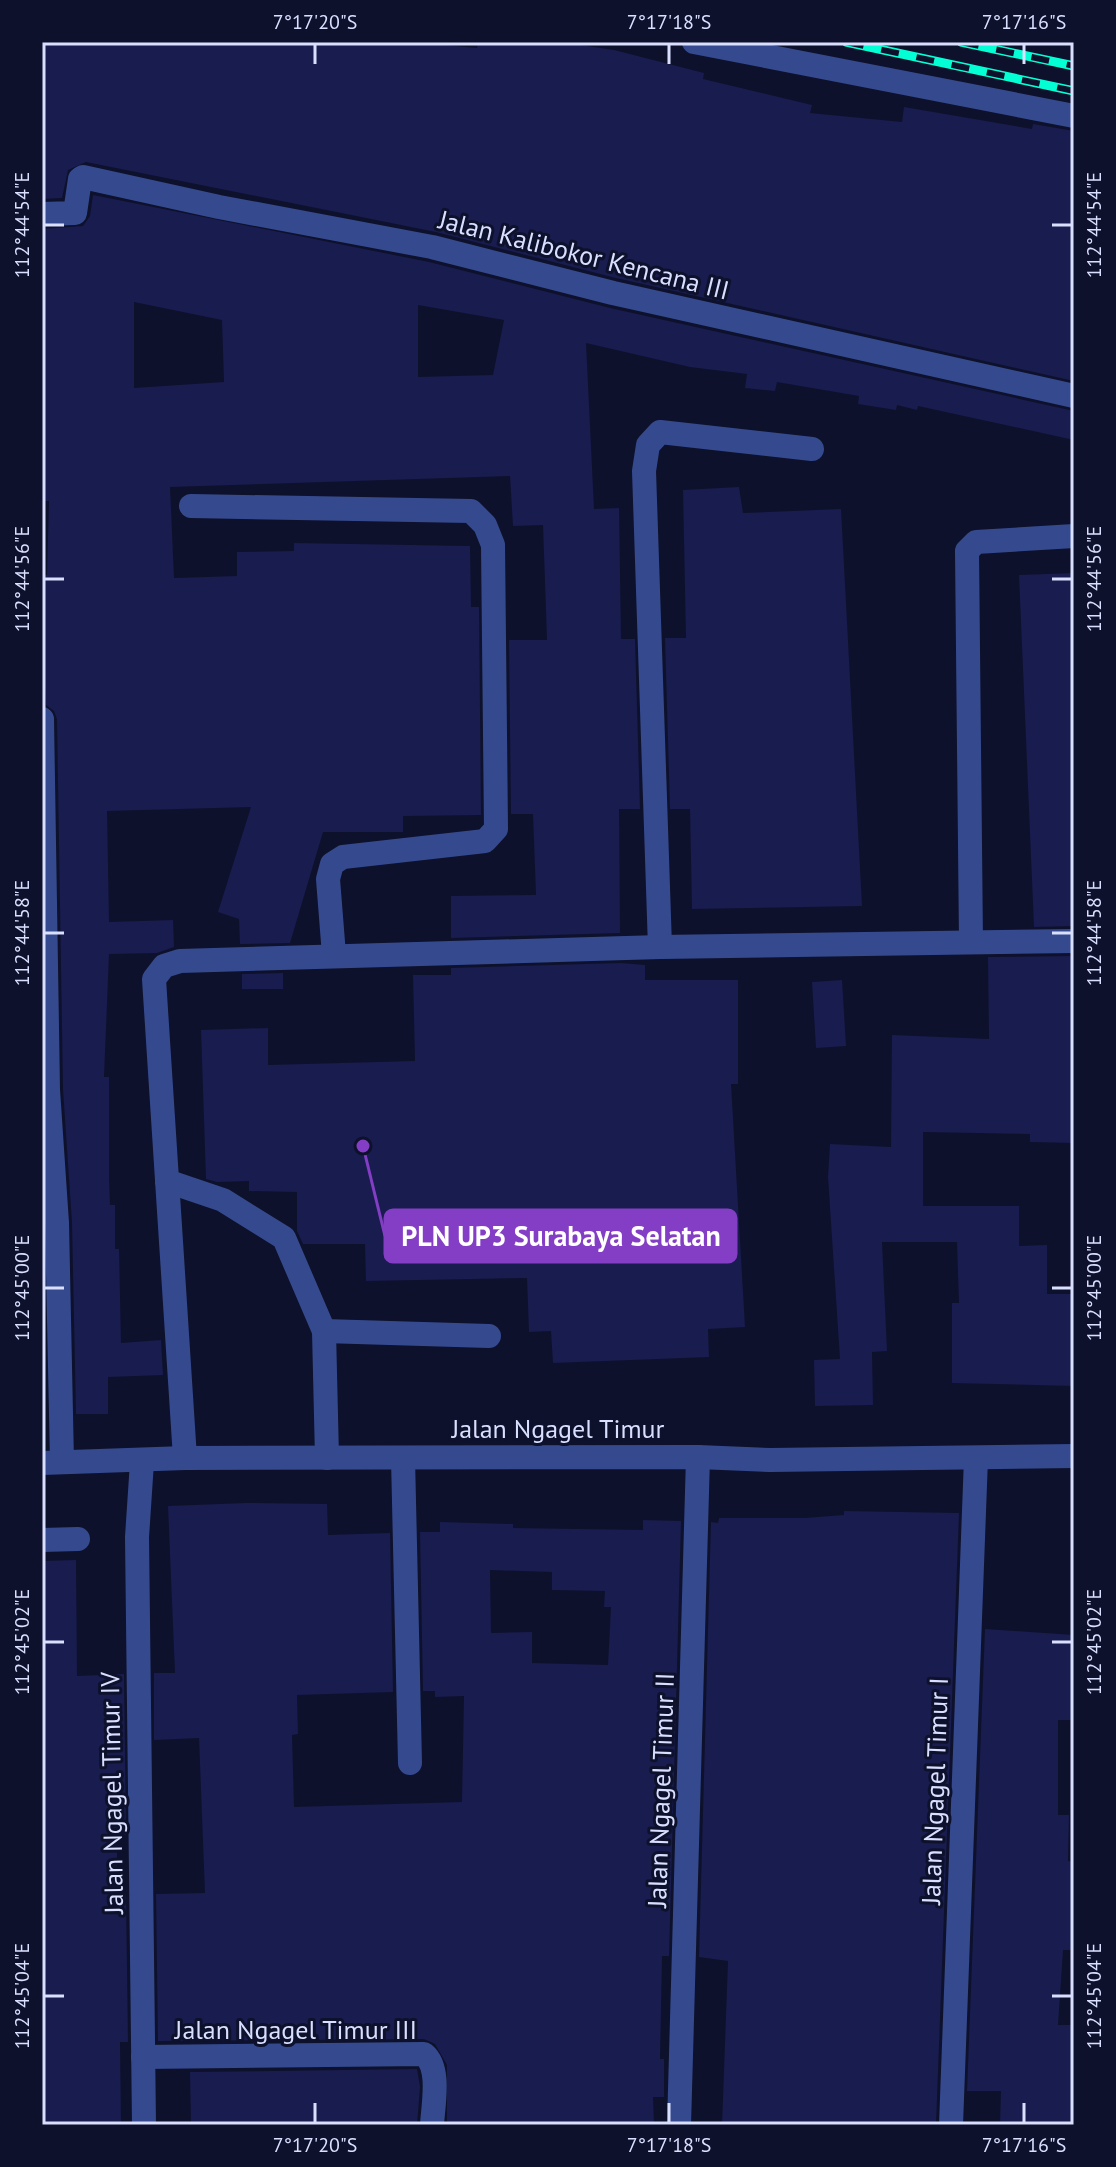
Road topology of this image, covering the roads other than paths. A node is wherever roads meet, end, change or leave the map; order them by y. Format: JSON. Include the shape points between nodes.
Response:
{"nodes":[{"id":1,"x":694,"y":42,"type":"edge"},
{"id":2,"x":1074,"y":116,"type":"edge"},
{"id":3,"x":42,"y":214,"type":"edge"},
{"id":4,"x":1074,"y":396,"type":"edge"},
{"id":5,"x":812,"y":449,"type":"dead end"},
{"id":6,"x":191,"y":506,"type":"dead end"},
{"id":7,"x":1074,"y":536,"type":"edge"},
{"id":8,"x":42,"y":719,"type":"edge"},
{"id":9,"x":1074,"y":941,"type":"edge"},
{"id":10,"x":971,"y":942,"type":"junction"},
{"id":11,"x":660,"y":947,"type":"junction"},
{"id":12,"x":334,"y":955,"type":"junction"},
{"id":13,"x":167,"y":1181,"type":"junction"},
{"id":14,"x":324,"y":1331,"type":"junction"},
{"id":15,"x":489,"y":1336,"type":"dead end"},
{"id":16,"x":1074,"y":1456,"type":"edge"},
{"id":17,"x":698,"y":1457,"type":"junction"},
{"id":18,"x":185,"y":1458,"type":"junction"},
{"id":19,"x":327,"y":1458,"type":"junction"},
{"id":20,"x":403,"y":1458,"type":"junction"},
{"id":21,"x":976,"y":1458,"type":"junction"},
{"id":22,"x":52,"y":1462,"type":"edge"},
{"id":23,"x":142,"y":1462,"type":"junction"},
{"id":24,"x":78,"y":1539,"type":"dead end"},
{"id":25,"x":42,"y":1540,"type":"edge"},
{"id":26,"x":410,"y":1763,"type":"dead end"},
{"id":27,"x":143,"y":2057,"type":"junction"},
{"id":28,"x":144,"y":2125,"type":"edge"},
{"id":29,"x":432,"y":2125,"type":"edge"},
{"id":30,"x":679,"y":2125,"type":"edge"},
{"id":31,"x":951,"y":2125,"type":"edge"}],
"edges":[{"from":1,"to":2,"type":"street"},
{"from":3,"to":4,"type":"street","name":"Jalan Kalibokor Kencana III","via":[[75,213],[80,179],[432,247]]},
{"from":5,"to":11,"type":"street","via":[[660,432],[648,445],[644,471]]},
{"from":6,"to":12,"type":"street","via":[[471,511],[485,525],[493,545],[496,829],[485,841],[343,857],[332,864],[328,879]]},
{"from":7,"to":10,"type":"street","via":[[976,542],[967,551]]},
{"from":8,"to":22,"type":"street","via":[[48,1090],[57,1223]]},
{"from":9,"to":10,"type":"street"},
{"from":10,"to":11,"type":"street"},
{"from":11,"to":12,"type":"street"},
{"from":12,"to":13,"type":"street","via":[[180,961],[164,966],[154,979]]},
{"from":13,"to":14,"type":"street","via":[[223,1200],[284,1238]]},
{"from":13,"to":18,"type":"street"},
{"from":14,"to":15,"type":"street"},
{"from":14,"to":19,"type":"street"},
{"from":16,"to":21,"type":"street","name":"Jalan Ngagel Timur"},
{"from":17,"to":20,"type":"street","name":"Jalan Ngagel Timur"},
{"from":17,"to":21,"type":"street","name":"Jalan Ngagel Timur"},
{"from":17,"to":30,"type":"street","name":"Jalan Ngagel Timur II"},
{"from":18,"to":19,"type":"street","name":"Jalan Ngagel Timur"},
{"from":18,"to":23,"type":"street","name":"Jalan Ngagel Timur"},
{"from":19,"to":20,"type":"street","name":"Jalan Ngagel Timur"},
{"from":20,"to":26,"type":"street"},
{"from":21,"to":31,"type":"street","name":"Jalan Ngagel Timur I"},
{"from":22,"to":23,"type":"street","name":"Jalan Ngagel Timur"},
{"from":23,"to":27,"type":"street","name":"Jalan Ngagel Timur IV","via":[[137,1537]]},
{"from":24,"to":25,"type":"street"},
{"from":27,"to":28,"type":"street","name":"Jalan Ngagel Timur IV"},
{"from":27,"to":29,"type":"street","name":"Jalan Ngagel Timur III","via":[[424,2054],[433,2070]]}]}
